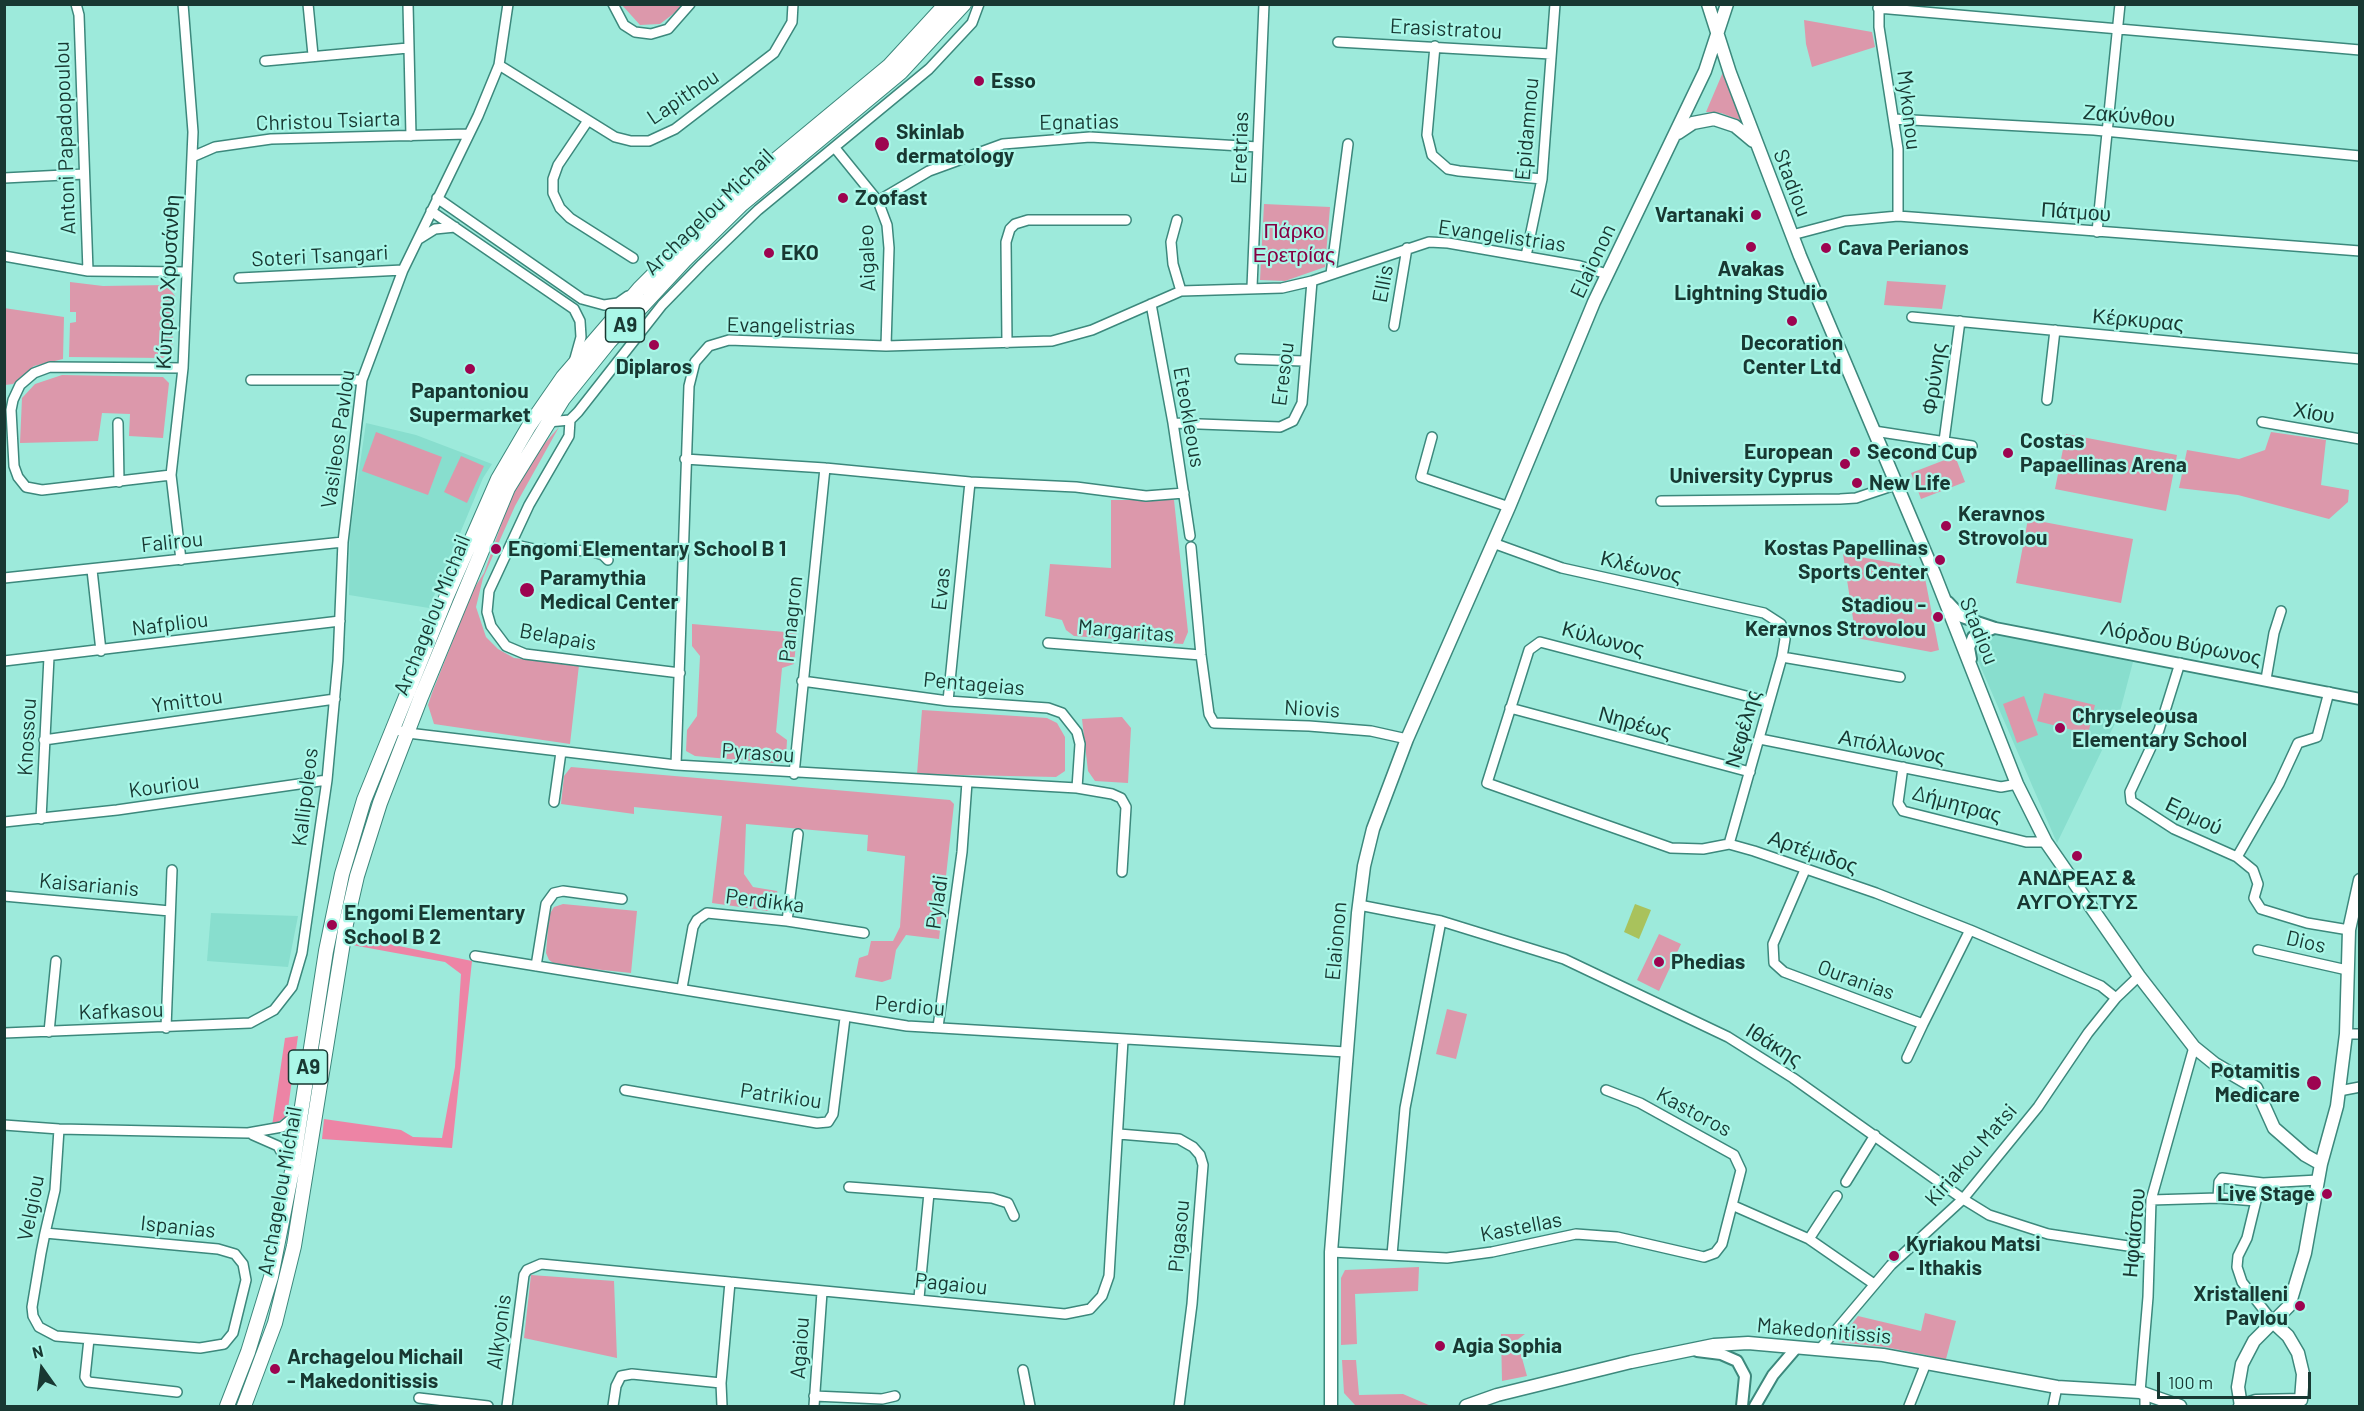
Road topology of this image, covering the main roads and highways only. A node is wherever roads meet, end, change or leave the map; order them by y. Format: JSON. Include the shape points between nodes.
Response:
{"nodes":[{"id":1,"x":946,"y":4,"type":"edge"},
{"id":2,"x":964,"y":4,"type":"edge"},
{"id":3,"x":1708,"y":4,"type":"edge"},
{"id":4,"x":1727,"y":4,"type":"edge"},
{"id":5,"x":1718,"y":34,"type":"junction"},
{"id":6,"x":1677,"y":133,"type":"junction"},
{"id":7,"x":1756,"y":144,"type":"junction"},
{"id":8,"x":2360,"y":880,"type":"edge"},
{"id":9,"x":2321,"y":1164,"type":"junction"},
{"id":10,"x":2274,"y":1323,"type":"junction"},
{"id":11,"x":2143,"y":1397,"type":"edge"},
{"id":12,"x":2301,"y":1403,"type":"edge"},
{"id":13,"x":2241,"y":1406,"type":"edge"},
{"id":14,"x":227,"y":1407,"type":"edge"},
{"id":15,"x":244,"y":1407,"type":"edge"},
{"id":16,"x":1331,"y":1407,"type":"edge"},
{"id":17,"x":1466,"y":1407,"type":"edge"},
{"id":18,"x":2180,"y":1407,"type":"edge"}],
"edges":[{"from":1,"to":14,"type":"main road","name":"Archagelou Michail","number":"A9","via":[[889,66],[731,197],[639,290],[573,364],[498,479],[364,800],[342,874],[271,1276]]},
{"from":2,"to":15,"type":"main road","name":"Archagelou Michail","number":"A9","via":[[901,72],[742,204],[685,260],[609,342],[547,423],[508,488],[380,803],[357,876],[294,1246],[275,1323]]},
{"from":3,"to":5,"type":"main road","name":"Stadiou"},
{"from":4,"to":5,"type":"main road","name":"Elaionon"},
{"from":5,"to":6,"type":"main road","name":"Elaionon"},
{"from":5,"to":7,"type":"main road","name":"Stadiou"},
{"from":6,"to":7,"type":"main road","via":[[1693,123],[1714,119],[1735,126]]},
{"from":6,"to":16,"type":"main road","name":"Elaionon","via":[[1607,273],[1407,739],[1373,829],[1359,905],[1330,1252]]},
{"from":7,"to":9,"type":"main road","name":"Stadiou","via":[[1971,662],[2017,784],[2046,842],[2139,976],[2194,1047],[2256,1088],[2274,1128]]},
{"from":8,"to":9,"type":"main road","via":[[2349,930],[2346,1034],[2339,1091]]},
{"from":9,"to":10,"type":"main road","via":[[2294,1295]]},
{"from":10,"to":12,"type":"main road","via":[[2298,1353],[2303,1374]]},
{"from":10,"to":13,"type":"main road","via":[[2250,1347],[2242,1364],[2238,1387]]},
{"from":11,"to":17,"type":"main road","name":"Makedonitissis","via":[[2057,1387],[1883,1355],[1735,1343],[1686,1350],[1510,1391]]},
{"from":11,"to":18,"type":"main road","name":"Makedonitissis"},
{"from":12,"to":13,"type":"main road","via":[[2256,1401]]}]}
